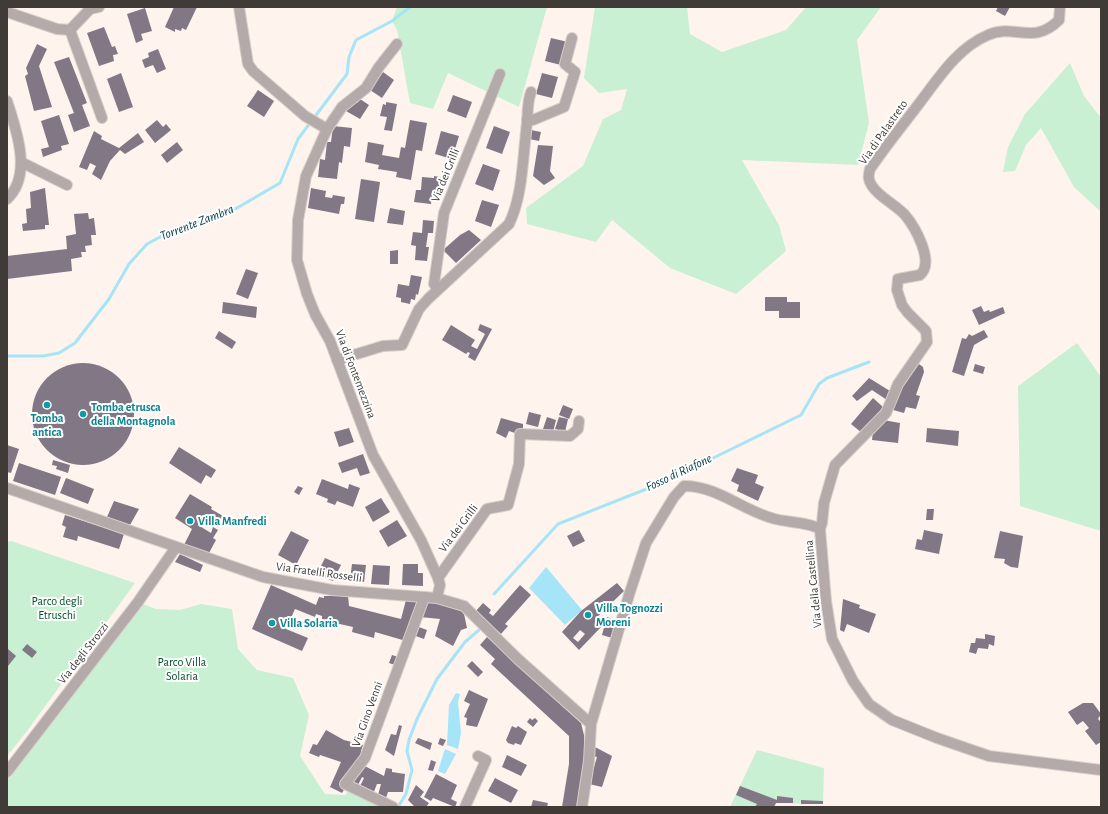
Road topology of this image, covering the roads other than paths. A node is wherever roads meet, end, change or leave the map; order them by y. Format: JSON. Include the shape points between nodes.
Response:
{"nodes":[{"id":1,"x":99,"y":7,"type":"edge"},
{"id":2,"x":239,"y":7,"type":"edge"},
{"id":3,"x":1060,"y":7,"type":"edge"},
{"id":4,"x":7,"y":12,"type":"edge"},
{"id":5,"x":70,"y":30,"type":"junction"},
{"id":6,"x":572,"y":38,"type":"dead end"},
{"id":7,"x":397,"y":44,"type":"dead end"},
{"id":8,"x":500,"y":74,"type":"dead end"},
{"id":9,"x":531,"y":92,"type":"dead end"},
{"id":10,"x":7,"y":101,"type":"edge"},
{"id":11,"x":102,"y":118,"type":"dead end"},
{"id":12,"x":527,"y":120,"type":"junction"},
{"id":13,"x":327,"y":129,"type":"junction"},
{"id":14,"x":21,"y":162,"type":"junction"},
{"id":15,"x":68,"y":185,"type":"dead end"},
{"id":16,"x":7,"y":199,"type":"edge"},
{"id":17,"x":438,"y":289,"type":"junction"},
{"id":18,"x":337,"y":360,"type":"junction"},
{"id":19,"x":579,"y":421,"type":"dead end"},
{"id":20,"x":8,"y":488,"type":"edge"},
{"id":21,"x":820,"y":529,"type":"junction"},
{"id":22,"x":176,"y":547,"type":"junction"},
{"id":23,"x":438,"y":578,"type":"junction"},
{"id":24,"x":424,"y":598,"type":"junction"},
{"id":25,"x":437,"y":598,"type":"junction"},
{"id":26,"x":591,"y":724,"type":"junction"},
{"id":27,"x":484,"y":759,"type":"dead end"},
{"id":28,"x":1101,"y":770,"type":"edge"},
{"id":29,"x":7,"y":772,"type":"edge"},
{"id":30,"x":393,"y":807,"type":"edge"},
{"id":31,"x":465,"y":807,"type":"edge"},
{"id":32,"x":582,"y":807,"type":"edge"}],
"edges":[{"from":1,"to":5,"type":"street","via":[[90,9]]},
{"from":2,"to":13,"type":"street","via":[[248,64],[253,71],[305,116]]},
{"from":3,"to":21,"type":"street","name":"Via di Palastreto","via":[[1059,20],[1052,27],[1040,32],[1018,33],[1005,30],[988,34],[959,54],[870,169],[868,178],[873,188],[905,215],[917,232],[924,250],[927,265],[923,273],[920,276],[898,279],[897,290],[908,313],[926,332],[927,342],[898,384],[886,412],[835,465],[824,503]]},
{"from":4,"to":5,"type":"street","via":[[57,29]]},
{"from":5,"to":11,"type":"street"},
{"from":6,"to":12,"type":"street","via":[[565,64],[575,72],[564,107]]},
{"from":7,"to":13,"type":"street","name":"Via di Fontemezzina","via":[[366,88],[342,107]]},
{"from":8,"to":17,"type":"street","name":"Via dei Grilli","via":[[444,213],[434,284]]},
{"from":9,"to":12,"type":"street"},
{"from":10,"to":14,"type":"street","via":[[20,142]]},
{"from":12,"to":17,"type":"street","via":[[516,209],[509,224]]},
{"from":13,"to":18,"type":"street","name":"Via di Fontemezzina","via":[[306,176],[298,220],[297,260],[300,276],[312,307]]},
{"from":14,"to":15,"type":"street"},
{"from":14,"to":16,"type":"street","via":[[16,184]]},
{"from":17,"to":18,"type":"street","via":[[419,309],[402,344],[383,346]]},
{"from":18,"to":23,"type":"street","name":"Via di Fontemezzina","via":[[373,455],[421,540]]},
{"from":19,"to":23,"type":"street","name":"Via dei Grilli","via":[[578,429],[570,436],[520,434],[519,464],[508,505],[487,509]]},
{"from":20,"to":22,"type":"street","name":"Via Fratelli Rosselli"},
{"from":21,"to":26,"type":"street","name":"Via della Castellina","via":[[758,514],[718,493],[697,486],[684,486],[674,496],[646,543]]},
{"from":21,"to":28,"type":"street","name":"Via della Castellina","via":[[832,639],[853,681],[869,704],[892,720],[988,756]]},
{"from":22,"to":24,"type":"street","name":"Via Fratelli Rosselli","via":[[263,577],[332,590]]},
{"from":22,"to":29,"type":"street","name":"Via degli Strozzi","via":[[138,602]]},
{"from":23,"to":25,"type":"street","name":"Via di Fontemezzina","via":[[440,585]]},
{"from":24,"to":25,"type":"street","name":"Via Fratelli Rosselli"},
{"from":24,"to":30,"type":"street","name":"Via Gino Venni","via":[[365,758],[345,784]]},
{"from":25,"to":26,"type":"street","name":"Via Fratelli Rosselli","via":[[464,606],[518,659]]},
{"from":26,"to":32,"type":"street","name":"Via della Castellina","via":[[589,761]]},
{"from":27,"to":31,"type":"street"}]}
